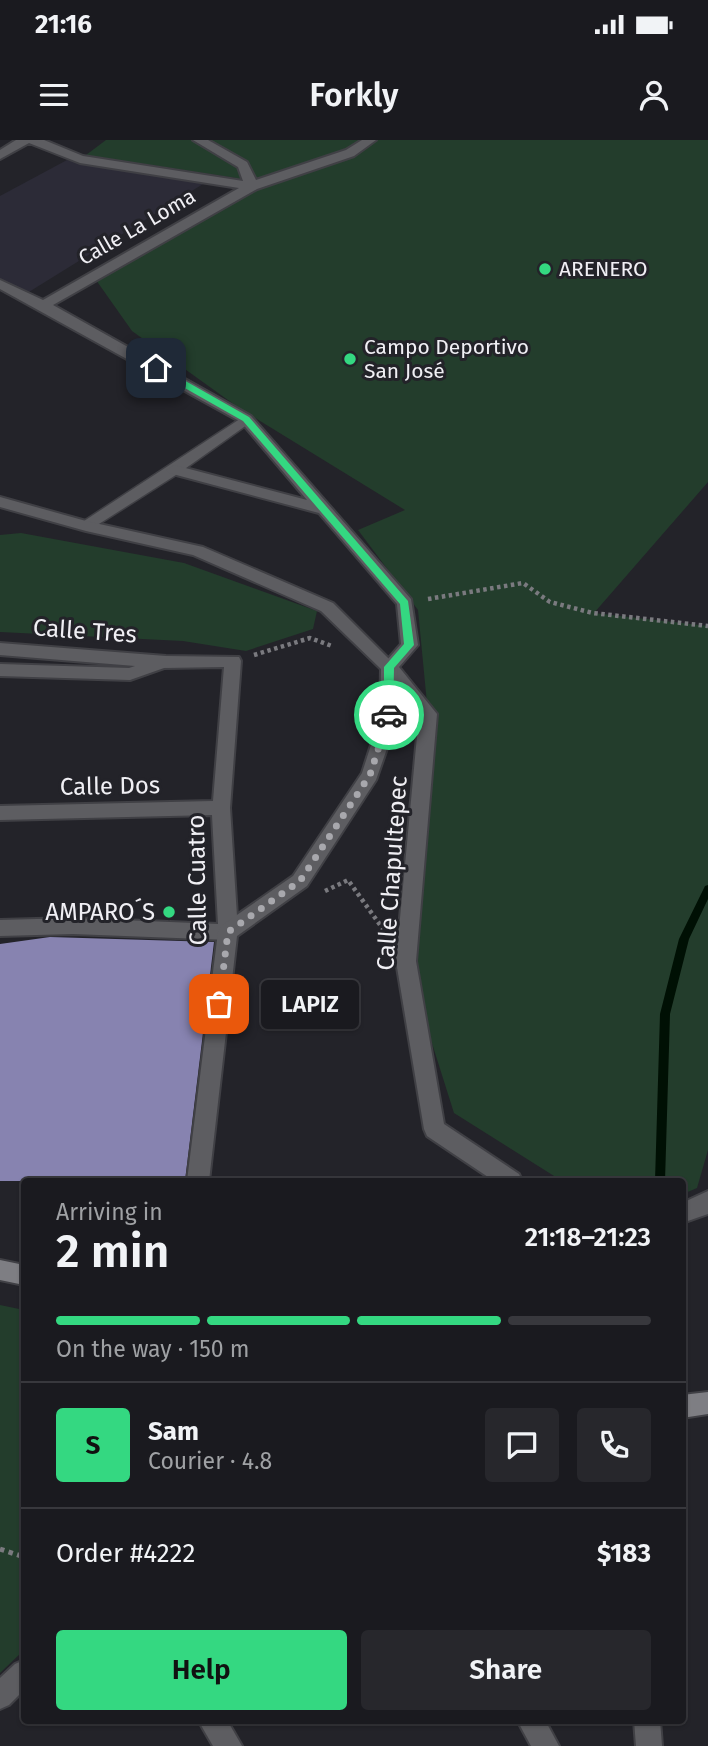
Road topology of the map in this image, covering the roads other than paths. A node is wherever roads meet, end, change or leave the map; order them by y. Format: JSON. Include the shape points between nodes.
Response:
{"nodes":[{"id":1,"x":25,"y":140,"type":"edge"},
{"id":2,"x":33,"y":140,"type":"edge"},
{"id":3,"x":199,"y":140,"type":"edge"},
{"id":4,"x":370,"y":140,"type":"edge"},
{"id":5,"x":0,"y":155,"type":"edge"},
{"id":6,"x":252,"y":186,"type":"junction"},
{"id":7,"x":0,"y":284,"type":"edge"},
{"id":8,"x":43,"y":305,"type":"junction"},
{"id":9,"x":246,"y":419,"type":"junction"},
{"id":10,"x":174,"y":470,"type":"junction"},
{"id":11,"x":0,"y":502,"type":"edge"},
{"id":12,"x":326,"y":510,"type":"junction"},
{"id":13,"x":86,"y":526,"type":"junction"},
{"id":14,"x":0,"y":649,"type":"edge"},
{"id":15,"x":166,"y":662,"type":"junction"},
{"id":16,"x":233,"y":662,"type":"joint"},
{"id":17,"x":389,"y":667,"type":"junction"},
{"id":18,"x":0,"y":670,"type":"edge"},
{"id":19,"x":221,"y":808,"type":"junction"},
{"id":20,"x":0,"y":813,"type":"edge"},
{"id":21,"x":0,"y":928,"type":"edge"},
{"id":22,"x":228,"y":932,"type":"junction"},
{"id":23,"x":198,"y":1178,"type":"edge"},
{"id":24,"x":507,"y":1178,"type":"edge"},
{"id":25,"x":708,"y":1201,"type":"edge"},
{"id":26,"x":686,"y":1212,"type":"edge"},
{"id":27,"x":0,"y":1270,"type":"edge"},
{"id":28,"x":21,"y":1274,"type":"edge"},
{"id":29,"x":708,"y":1403,"type":"edge"},
{"id":30,"x":686,"y":1406,"type":"edge"},
{"id":31,"x":21,"y":1676,"type":"edge"},
{"id":32,"x":0,"y":1696,"type":"edge"},
{"id":33,"x":214,"y":1724,"type":"edge"},
{"id":34,"x":533,"y":1724,"type":"edge"},
{"id":35,"x":647,"y":1724,"type":"edge"},
{"id":36,"x":229,"y":1746,"type":"edge"},
{"id":37,"x":547,"y":1746,"type":"edge"},
{"id":38,"x":649,"y":1746,"type":"edge"}],
"edges":[{"from":1,"to":5,"type":"street"},
{"from":2,"to":6,"type":"street","via":[[79,159]]},
{"from":3,"to":6,"type":"street","via":[[243,165]]},
{"from":4,"to":6,"type":"street","name":"Calle La Loma","via":[[350,153]]},
{"from":6,"to":8,"type":"street","name":"Calle La Loma"},
{"from":7,"to":8,"type":"street"},
{"from":8,"to":9,"type":"street"},
{"from":9,"to":10,"type":"lane"},
{"from":9,"to":12,"type":"street"},
{"from":10,"to":12,"type":"street"},
{"from":10,"to":13,"type":"lane"},
{"from":11,"to":13,"type":"street","name":"Calle Chapultepec"},
{"from":12,"to":17,"type":"street","via":[[405,603],[410,645]]},
{"from":13,"to":17,"type":"street","name":"Calle Chapultepec","via":[[197,551],[327,607]]},
{"from":14,"to":15,"type":"street","name":"Calle Tres"},
{"from":15,"to":16,"type":"street","name":"Calle Tres"},
{"from":15,"to":18,"type":"street","name":"Calle Tres","via":[[130,674]]},
{"from":16,"to":19,"type":"street","name":"Calle Cuatro"},
{"from":17,"to":22,"type":"street","via":[[389,717],[370,775],[300,881]]},
{"from":17,"to":24,"type":"street","name":"Calle Chapultepec","via":[[428,714],[406,961],[434,1129]]},
{"from":19,"to":20,"type":"street","name":"Calle Dos"},
{"from":19,"to":22,"type":"street","name":"Calle Cuatro"},
{"from":21,"to":22,"type":"street"},
{"from":22,"to":23,"type":"street","name":"Calle Cuatro"},
{"from":25,"to":26,"type":"street"},
{"from":27,"to":28,"type":"main road"},
{"from":29,"to":30,"type":"main road"},
{"from":31,"to":32,"type":"street"},
{"from":33,"to":36,"type":"street"},
{"from":34,"to":37,"type":"street"},
{"from":35,"to":38,"type":"street"}]}
